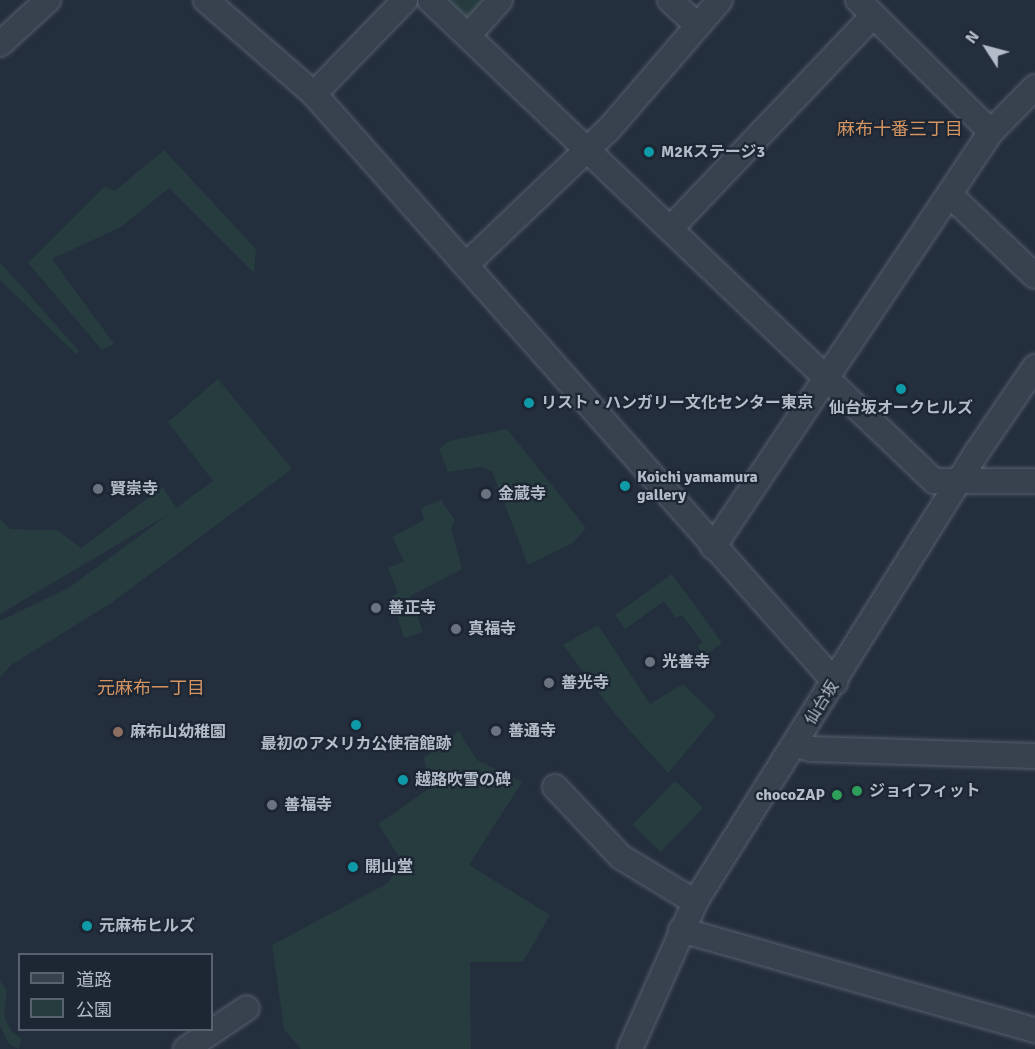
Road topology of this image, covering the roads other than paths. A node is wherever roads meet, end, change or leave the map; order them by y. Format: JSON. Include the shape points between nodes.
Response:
{"nodes":[{"id":1,"x":48,"y":0,"type":"edge"},
{"id":2,"x":206,"y":0,"type":"edge"},
{"id":3,"x":405,"y":0,"type":"edge"},
{"id":4,"x":430,"y":0,"type":"edge"},
{"id":5,"x":500,"y":0,"type":"edge"},
{"id":6,"x":670,"y":0,"type":"edge"},
{"id":7,"x":720,"y":0,"type":"edge"},
{"id":8,"x":866,"y":8,"type":"edge"},
{"id":9,"x":698,"y":26,"type":"junction"},
{"id":10,"x":468,"y":36,"type":"junction"},
{"id":11,"x":0,"y":44,"type":"edge"},
{"id":12,"x":1035,"y":87,"type":"edge"},
{"id":13,"x":314,"y":94,"type":"junction"},
{"id":14,"x":991,"y":132,"type":"junction"},
{"id":15,"x":588,"y":150,"type":"junction"},
{"id":16,"x":950,"y":195,"type":"junction"},
{"id":17,"x":671,"y":228,"type":"junction"},
{"id":18,"x":467,"y":264,"type":"junction"},
{"id":19,"x":1035,"y":276,"type":"edge"},
{"id":20,"x":1035,"y":367,"type":"edge"},
{"id":21,"x":827,"y":377,"type":"junction"},
{"id":22,"x":1035,"y":481,"type":"edge"},
{"id":23,"x":961,"y":482,"type":"junction"},
{"id":24,"x":713,"y":547,"type":"junction"},
{"id":25,"x":835,"y":682,"type":"junction"},
{"id":26,"x":796,"y":745,"type":"junction"},
{"id":27,"x":1035,"y":756,"type":"edge"},
{"id":28,"x":555,"y":787,"type":"dead end"},
{"id":29,"x":695,"y":902,"type":"junction"},
{"id":30,"x":681,"y":930,"type":"junction"},
{"id":31,"x":247,"y":1008,"type":"dead end"},
{"id":32,"x":1035,"y":1030,"type":"edge"},
{"id":33,"x":213,"y":1031,"type":"edge"},
{"id":34,"x":213,"y":1031,"type":"edge"},
{"id":35,"x":186,"y":1049,"type":"edge"},
{"id":36,"x":630,"y":1049,"type":"edge"}],
"edges":[{"from":1,"to":11,"type":"street"},
{"from":2,"to":13,"type":"street"},
{"from":3,"to":13,"type":"street"},
{"from":4,"to":10,"type":"street"},
{"from":5,"to":10,"type":"street"},
{"from":6,"to":9,"type":"street"},
{"from":7,"to":9,"type":"street"},
{"from":8,"to":14,"type":"street"},
{"from":8,"to":17,"type":"street"},
{"from":9,"to":15,"type":"street"},
{"from":10,"to":15,"type":"street"},
{"from":12,"to":14,"type":"street"},
{"from":13,"to":18,"type":"street"},
{"from":14,"to":16,"type":"street"},
{"from":15,"to":17,"type":"street"},
{"from":15,"to":18,"type":"street"},
{"from":16,"to":19,"type":"street"},
{"from":16,"to":21,"type":"street"},
{"from":17,"to":21,"type":"street"},
{"from":18,"to":24,"type":"street"},
{"from":20,"to":23,"type":"street","name":"仙台坂"},
{"from":21,"to":23,"type":"street","via":[[934,480]]},
{"from":21,"to":24,"type":"street"},
{"from":22,"to":23,"type":"street"},
{"from":23,"to":25,"type":"street","name":"仙台坂"},
{"from":24,"to":25,"type":"street"},
{"from":25,"to":26,"type":"street","name":"仙台坂"},
{"from":26,"to":27,"type":"street","via":[[811,749]]},
{"from":26,"to":29,"type":"street","name":"仙台坂"},
{"from":28,"to":29,"type":"street","via":[[621,857]]},
{"from":29,"to":30,"type":"street","name":"仙台坂"},
{"from":30,"to":32,"type":"street"},
{"from":30,"to":36,"type":"street","name":"仙台坂"},
{"from":31,"to":34,"type":"street"},
{"from":33,"to":35,"type":"street"}]}
